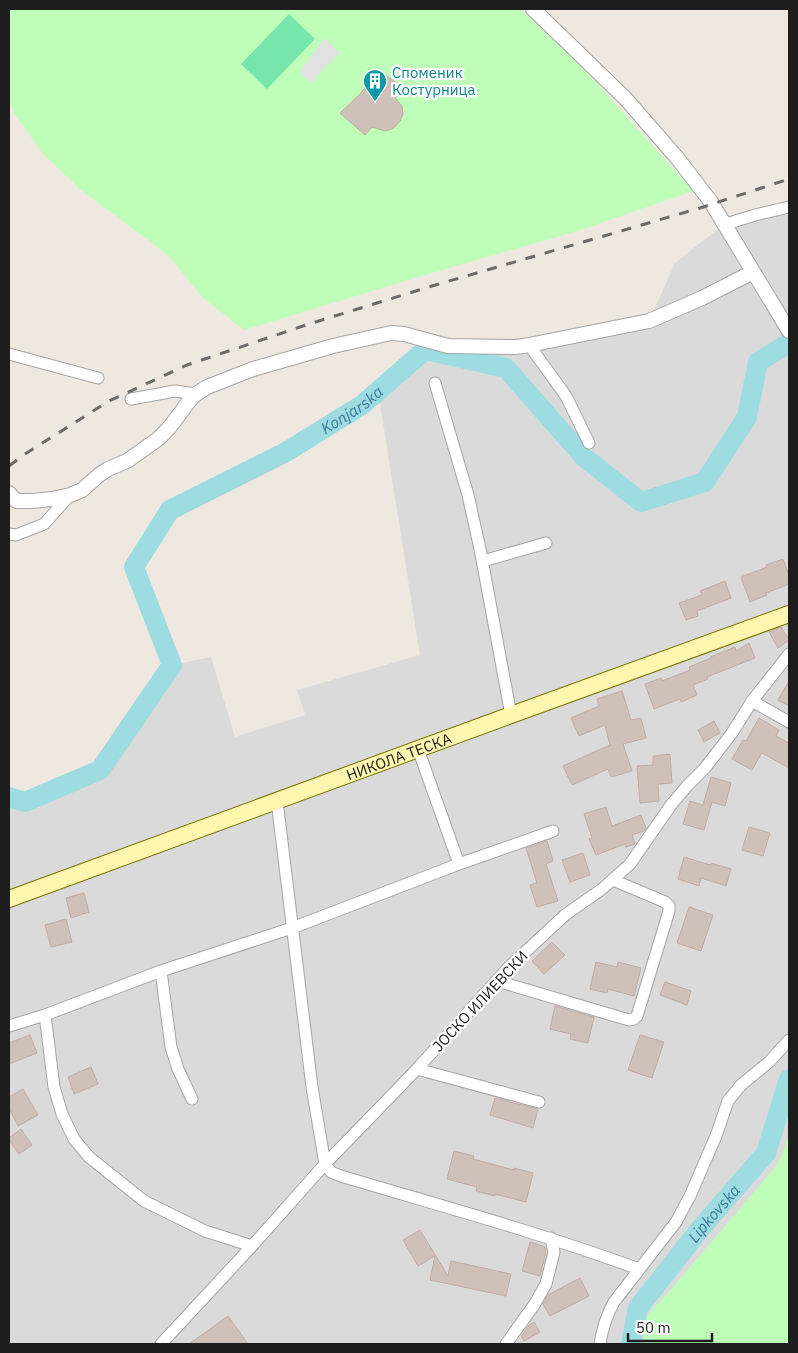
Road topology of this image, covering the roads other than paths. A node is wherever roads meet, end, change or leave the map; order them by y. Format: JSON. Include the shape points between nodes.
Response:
{"nodes":[{"id":1,"x":533,"y":9,"type":"edge"},
{"id":2,"x":789,"y":207,"type":"edge"},
{"id":3,"x":723,"y":225,"type":"junction"},
{"id":4,"x":753,"y":272,"type":"junction"},
{"id":5,"x":789,"y":331,"type":"edge"},
{"id":6,"x":529,"y":345,"type":"junction"},
{"id":7,"x":9,"y":354,"type":"edge"},
{"id":8,"x":98,"y":378,"type":"dead end"},
{"id":9,"x":436,"y":383,"type":"dead end"},
{"id":10,"x":196,"y":394,"type":"junction"},
{"id":11,"x":131,"y":400,"type":"dead end"},
{"id":12,"x":589,"y":443,"type":"dead end"},
{"id":13,"x":9,"y":494,"type":"edge"},
{"id":14,"x":70,"y":495,"type":"junction"},
{"id":15,"x":9,"y":534,"type":"edge"},
{"id":16,"x":546,"y":543,"type":"dead end"},
{"id":17,"x":483,"y":561,"type":"junction"},
{"id":18,"x":789,"y":614,"type":"edge"},
{"id":19,"x":789,"y":654,"type":"edge"},
{"id":20,"x":752,"y":701,"type":"junction"},
{"id":21,"x":511,"y":715,"type":"junction"},
{"id":22,"x":789,"y":722,"type":"edge"},
{"id":23,"x":418,"y":749,"type":"junction"},
{"id":24,"x":277,"y":801,"type":"junction"},
{"id":25,"x":553,"y":831,"type":"dead end"},
{"id":26,"x":459,"y":864,"type":"junction"},
{"id":27,"x":613,"y":880,"type":"junction"},
{"id":28,"x":9,"y":899,"type":"edge"},
{"id":29,"x":292,"y":928,"type":"junction"},
{"id":30,"x":161,"y":971,"type":"junction"},
{"id":31,"x":497,"y":981,"type":"junction"},
{"id":32,"x":45,"y":1015,"type":"junction"},
{"id":33,"x":9,"y":1026,"type":"edge"},
{"id":34,"x":789,"y":1040,"type":"edge"},
{"id":35,"x":417,"y":1070,"type":"junction"},
{"id":36,"x":192,"y":1099,"type":"dead end"},
{"id":37,"x":539,"y":1102,"type":"dead end"},
{"id":38,"x":325,"y":1164,"type":"junction"},
{"id":39,"x":551,"y":1238,"type":"junction"},
{"id":40,"x":252,"y":1246,"type":"junction"},
{"id":41,"x":639,"y":1269,"type":"junction"},
{"id":42,"x":161,"y":1344,"type":"edge"},
{"id":43,"x":506,"y":1344,"type":"edge"},
{"id":44,"x":600,"y":1344,"type":"edge"}],
"edges":[{"from":1,"to":3,"type":"street","via":[[626,99],[678,159],[711,202]]},
{"from":2,"to":3,"type":"street"},
{"from":3,"to":4,"type":"street"},
{"from":4,"to":5,"type":"street"},
{"from":4,"to":6,"type":"street","via":[[649,321]]},
{"from":6,"to":10,"type":"street","via":[[448,346],[391,333],[253,369]]},
{"from":6,"to":12,"type":"street","via":[[566,396]]},
{"from":7,"to":8,"type":"street"},
{"from":9,"to":17,"type":"street"},
{"from":10,"to":11,"type":"street","via":[[175,391]]},
{"from":10,"to":14,"type":"street","via":[[149,447]]},
{"from":13,"to":14,"type":"street","via":[[16,501],[39,501]]},
{"from":14,"to":15,"type":"street","via":[[44,524],[16,535]]},
{"from":16,"to":17,"type":"street"},
{"from":17,"to":21,"type":"street"},
{"from":18,"to":21,"type":"main road","name":"НИКОЛА ТЕСКА"},
{"from":19,"to":20,"type":"street","name":"ЈОСКО ИЛИЕВСКИ"},
{"from":20,"to":22,"type":"street"},
{"from":20,"to":27,"type":"street","name":"ЈОСКО ИЛИЕВСКИ","via":[[705,768],[671,805],[630,864]]},
{"from":21,"to":23,"type":"main road","name":"НИКОЛА ТЕСКА"},
{"from":23,"to":24,"type":"main road","name":"НИКОЛА ТЕСКА"},
{"from":23,"to":26,"type":"street"},
{"from":24,"to":28,"type":"main road","name":"НИКОЛА ТЕСКА"},
{"from":24,"to":29,"type":"street"},
{"from":25,"to":26,"type":"street"},
{"from":26,"to":29,"type":"street"},
{"from":27,"to":31,"type":"street","name":"ЈОСКО ИЛИЕВСКИ","via":[[560,919]]},
{"from":27,"to":31,"type":"street","via":[[669,906],[634,1019]]},
{"from":29,"to":30,"type":"street"},
{"from":29,"to":38,"type":"street"},
{"from":30,"to":32,"type":"street"},
{"from":30,"to":36,"type":"street","via":[[171,1047]]},
{"from":31,"to":35,"type":"street","name":"ЈОСКО ИЛИЕВСКИ"},
{"from":32,"to":33,"type":"street"},
{"from":32,"to":40,"type":"street","via":[[54,1087],[62,1114],[74,1139],[89,1156],[144,1201],[204,1231]]},
{"from":34,"to":41,"type":"street","via":[[728,1102],[690,1196],[676,1222]]},
{"from":35,"to":37,"type":"street"},
{"from":35,"to":38,"type":"street","name":"ЈОСКО ИЛИЕВСКИ"},
{"from":38,"to":39,"type":"street","via":[[331,1172],[341,1176]]},
{"from":38,"to":40,"type":"street","name":"ЈОСКО ИЛИЕВСКИ"},
{"from":39,"to":41,"type":"street"},
{"from":39,"to":43,"type":"street","via":[[554,1252],[546,1284]]},
{"from":40,"to":42,"type":"street","name":"ЈОСКО ИЛИЕВСКИ"},
{"from":41,"to":44,"type":"street","via":[[614,1302]]}]}
